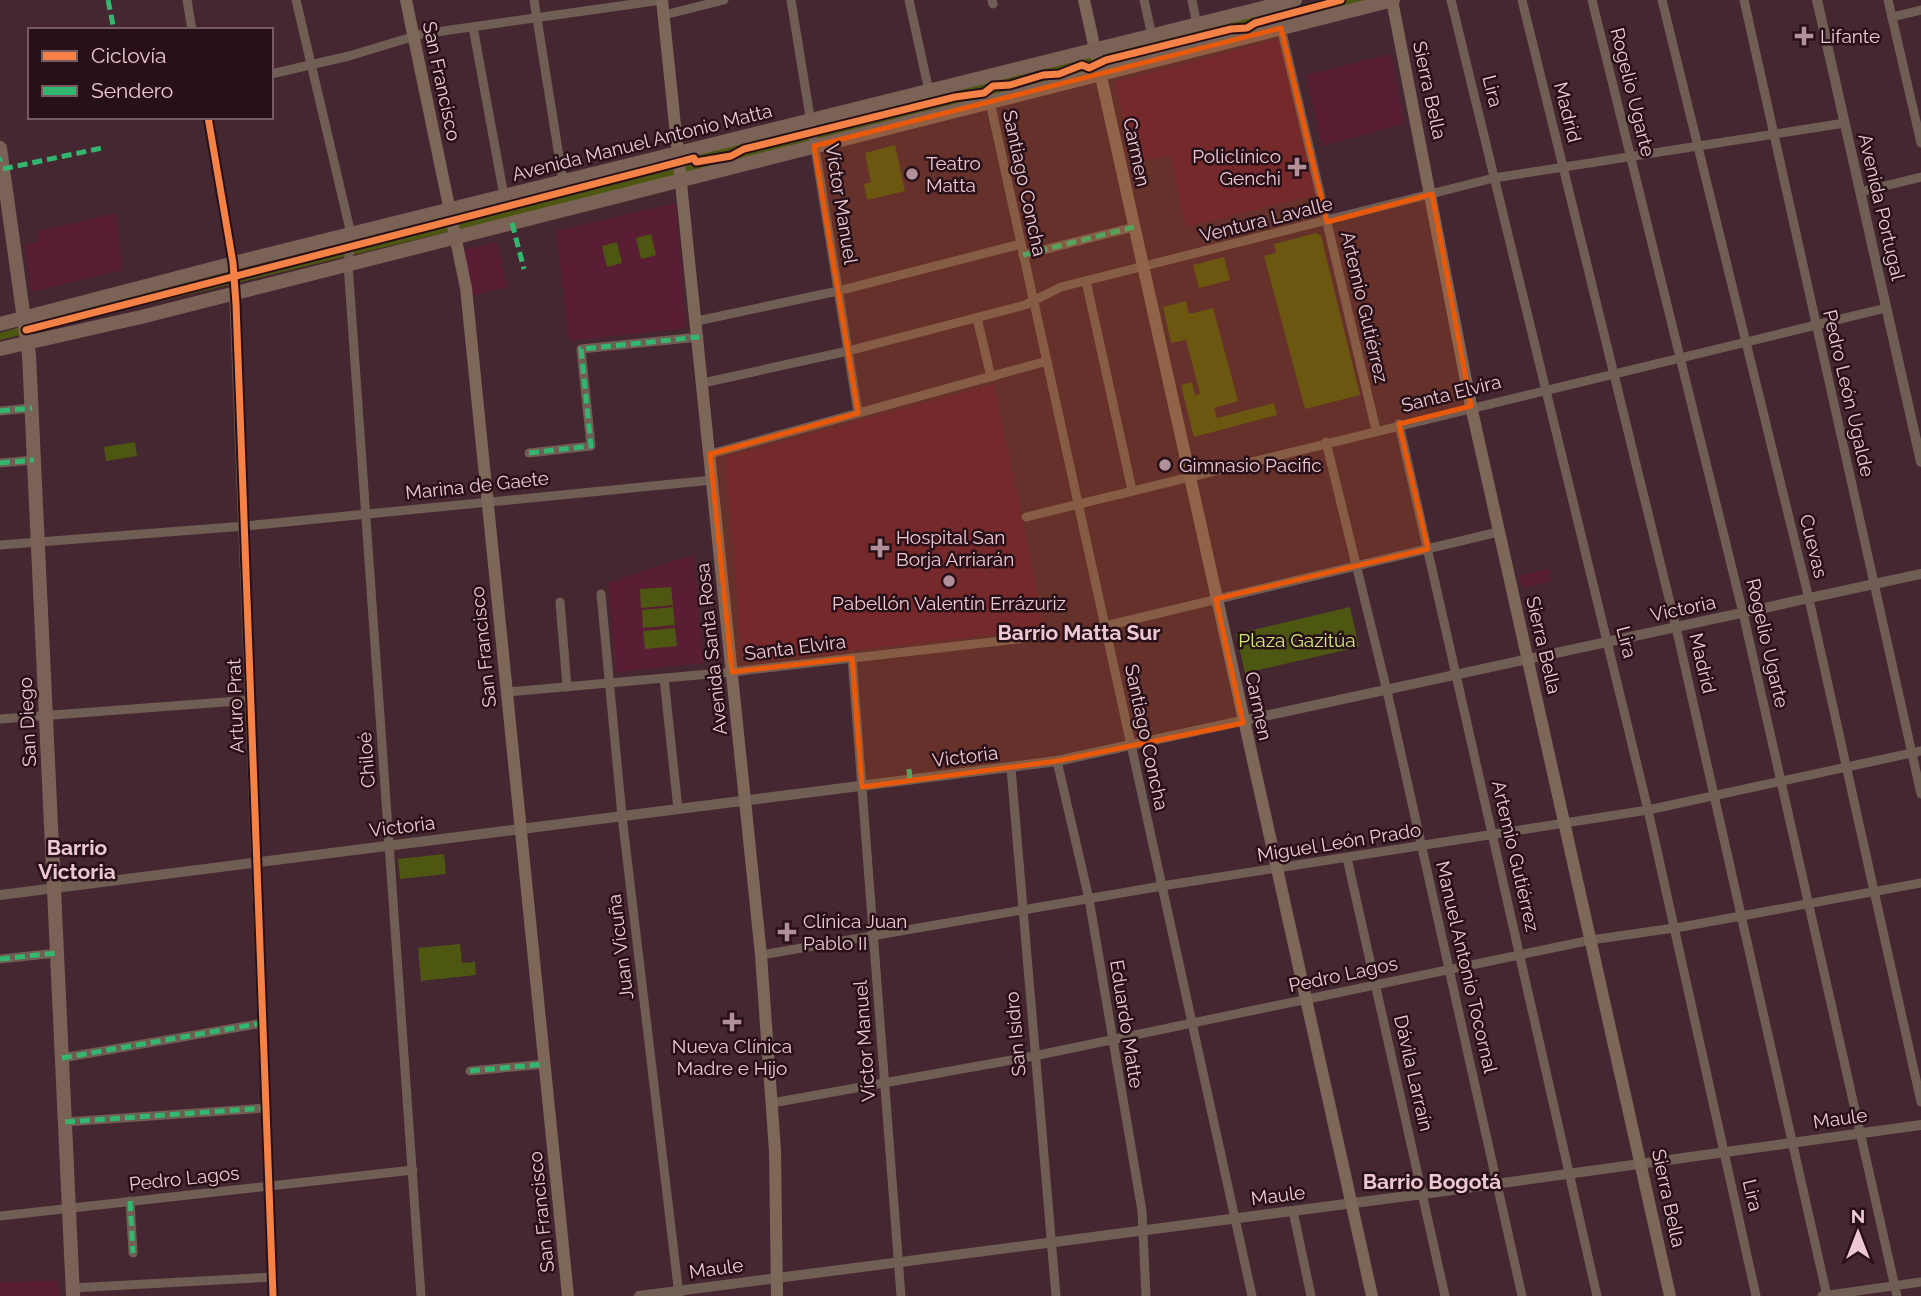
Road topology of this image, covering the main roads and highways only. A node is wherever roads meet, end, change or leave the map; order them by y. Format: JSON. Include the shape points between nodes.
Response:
{"nodes":[{"id":1,"x":406,"y":0,"type":"edge"},
{"id":2,"x":662,"y":0,"type":"edge"},
{"id":3,"x":1084,"y":0,"type":"edge"},
{"id":4,"x":1295,"y":0,"type":"edge"},
{"id":5,"x":1392,"y":0,"type":"edge"},
{"id":6,"x":1241,"y":7,"type":"edge"},
{"id":7,"x":1095,"y":50,"type":"junction"},
{"id":8,"x":1100,"y":74,"type":"junction"},
{"id":9,"x":936,"y":90,"type":"junction"},
{"id":10,"x":949,"y":113,"type":"junction"},
{"id":11,"x":0,"y":148,"type":"edge"},
{"id":12,"x":680,"y":153,"type":"junction"},
{"id":13,"x":683,"y":181,"type":"junction"},
{"id":14,"x":450,"y":209,"type":"junction"},
{"id":15,"x":4,"y":211,"type":"edge"},
{"id":16,"x":457,"y":237,"type":"junction"},
{"id":17,"x":24,"y":319,"type":"junction"},
{"id":18,"x":0,"y":324,"type":"edge"},
{"id":19,"x":28,"y":344,"type":"junction"},
{"id":20,"x":0,"y":349,"type":"edge"},
{"id":21,"x":72,"y":1292,"type":"edge"},
{"id":22,"x":568,"y":1296,"type":"edge"},
{"id":23,"x":778,"y":1296,"type":"edge"},
{"id":24,"x":1372,"y":1296,"type":"edge"},
{"id":25,"x":1670,"y":1296,"type":"edge"}],
"edges":[{"from":1,"to":14,"type":"main road","name":"San Francisco"},
{"from":2,"to":12,"type":"main road","name":"Avenida Santa Rosa"},
{"from":3,"to":7,"type":"main road","name":"Carmen"},
{"from":4,"to":6,"type":"main road","name":"Avenida Manuel Antonio Matta"},
{"from":5,"to":8,"type":"main road"},
{"from":5,"to":25,"type":"main road","name":"Sierra Bella","via":[[1498,532]]},
{"from":6,"to":7,"type":"main road","name":"Avenida Manuel Antonio Matta","via":[[1197,25]]},
{"from":7,"to":8,"type":"main road","name":"Carmen"},
{"from":7,"to":9,"type":"main road","name":"Avenida Manuel Antonio Matta"},
{"from":8,"to":10,"type":"main road"},
{"from":8,"to":24,"type":"main road","name":"Carmen"},
{"from":9,"to":10,"type":"main road"},
{"from":9,"to":12,"type":"main road","name":"Avenida Manuel Antonio Matta"},
{"from":10,"to":13,"type":"main road"},
{"from":11,"to":15,"type":"main road","name":"San Diego"},
{"from":12,"to":13,"type":"main road","name":"Avenida Santa Rosa"},
{"from":12,"to":14,"type":"main road","name":"Avenida Manuel Antonio Matta"},
{"from":13,"to":16,"type":"main road"},
{"from":13,"to":23,"type":"main road","name":"Avenida Santa Rosa","via":[[761,955],[772,1103]]},
{"from":14,"to":16,"type":"main road","name":"San Francisco"},
{"from":14,"to":17,"type":"main road","name":"Avenida Manuel Antonio Matta"},
{"from":15,"to":17,"type":"main road","name":"San Diego"},
{"from":16,"to":19,"type":"main road"},
{"from":16,"to":22,"type":"main road","name":"San Francisco","via":[[466,288]]},
{"from":17,"to":18,"type":"main road","name":"Avenida Manuel Antonio Matta"},
{"from":17,"to":19,"type":"main road","name":"San Diego"},
{"from":19,"to":20,"type":"main road"},
{"from":19,"to":21,"type":"main road","name":"San Diego"}]}
